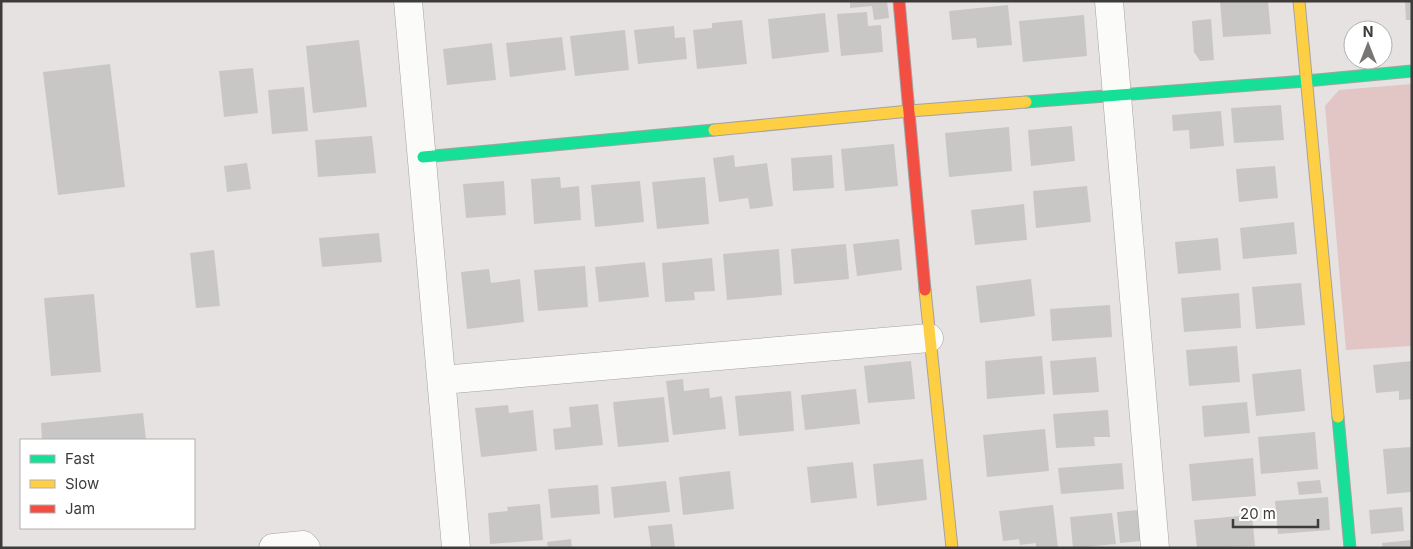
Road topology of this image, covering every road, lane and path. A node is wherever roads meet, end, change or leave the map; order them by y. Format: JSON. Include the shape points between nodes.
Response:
{"nodes":[{"id":1,"x":408,"y":1,"type":"edge"},
{"id":2,"x":899,"y":1,"type":"edge"},
{"id":3,"x":1110,"y":1,"type":"edge"},
{"id":4,"x":1300,"y":1,"type":"edge"},
{"id":5,"x":1412,"y":70,"type":"edge"},
{"id":6,"x":1306,"y":81,"type":"junction"},
{"id":7,"x":1118,"y":95,"type":"junction"},
{"id":8,"x":910,"y":111,"type":"junction"},
{"id":9,"x":423,"y":157,"type":"junction"},
{"id":10,"x":929,"y":338,"type":"junction"},
{"id":11,"x":442,"y":380,"type":"junction"},
{"id":12,"x":273,"y":548,"type":"edge"},
{"id":13,"x":306,"y":548,"type":"edge"},
{"id":14,"x":456,"y":548,"type":"edge"},
{"id":15,"x":952,"y":548,"type":"edge"},
{"id":16,"x":1155,"y":548,"type":"edge"},
{"id":17,"x":1350,"y":548,"type":"edge"}],
"edges":[{"from":1,"to":9,"type":"street"},
{"from":2,"to":8,"type":"street"},
{"from":3,"to":7,"type":"street"},
{"from":4,"to":6,"type":"street"},
{"from":5,"to":6,"type":"street"},
{"from":6,"to":7,"type":"street"},
{"from":6,"to":17,"type":"street"},
{"from":7,"to":8,"type":"street"},
{"from":7,"to":16,"type":"street"},
{"from":8,"to":9,"type":"street"},
{"from":8,"to":10,"type":"street"},
{"from":9,"to":11,"type":"street"},
{"from":10,"to":11,"type":"street"},
{"from":10,"to":15,"type":"street"},
{"from":11,"to":14,"type":"street"},
{"from":12,"to":13,"type":"street","via":[[303,545]]}]}
